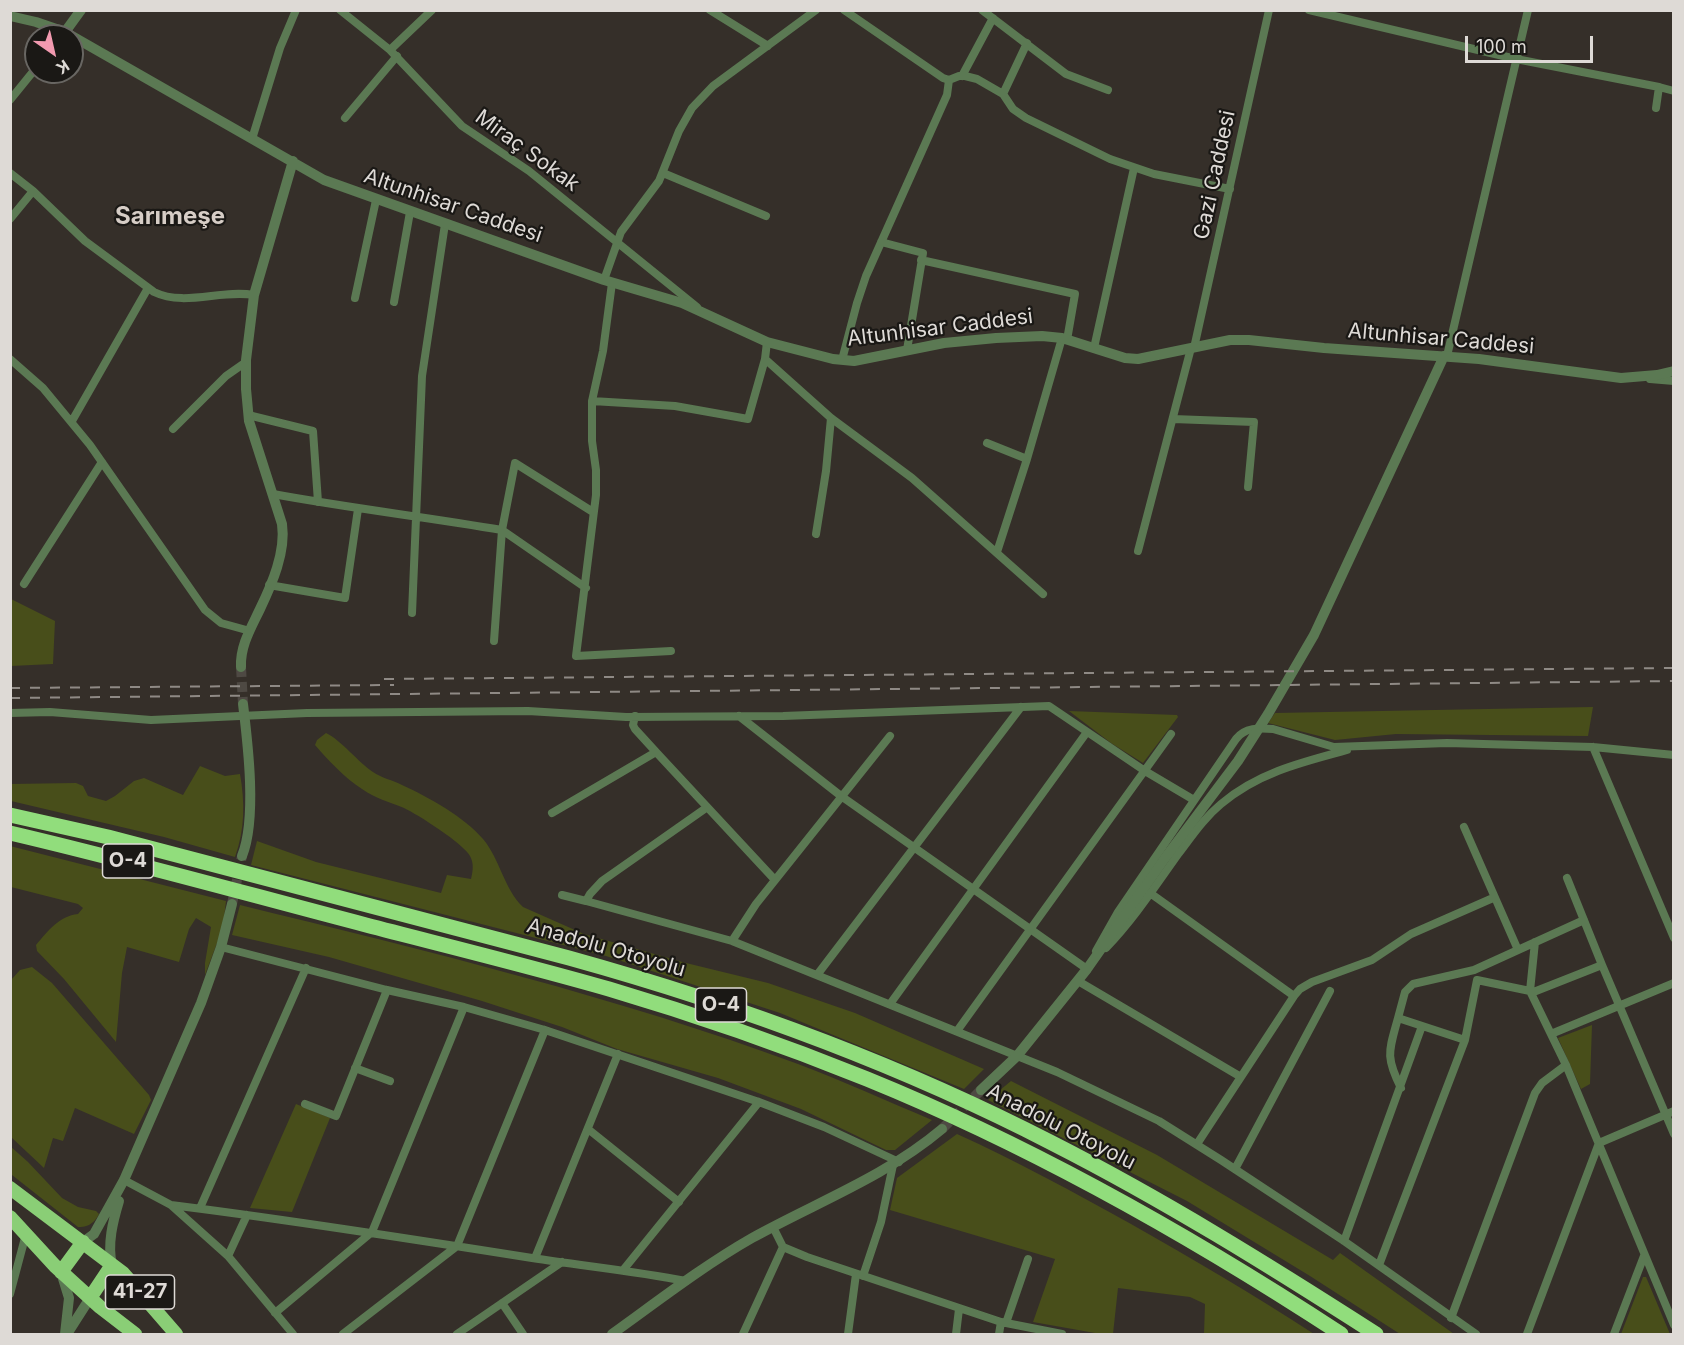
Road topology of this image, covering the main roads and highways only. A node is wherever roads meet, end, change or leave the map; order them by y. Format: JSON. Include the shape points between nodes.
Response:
{"nodes":[{"id":1,"x":10,"y":815,"type":"edge"},
{"id":2,"x":10,"y":833,"type":"edge"},
{"id":3,"x":10,"y":1188,"type":"edge"},
{"id":4,"x":1139,"y":1211,"type":"junction"},
{"id":5,"x":10,"y":1217,"type":"edge"},
{"id":6,"x":83,"y":1242,"type":"junction"},
{"id":7,"x":112,"y":1265,"type":"junction"},
{"id":8,"x":61,"y":1272,"type":"junction"},
{"id":9,"x":90,"y":1298,"type":"junction"},
{"id":10,"x":135,"y":1335,"type":"edge"},
{"id":11,"x":176,"y":1335,"type":"edge"},
{"id":12,"x":1324,"y":1335,"type":"edge"},
{"id":13,"x":1341,"y":1335,"type":"edge"},
{"id":14,"x":1376,"y":1335,"type":"edge"}],
"edges":[{"from":1,"to":14,"type":"highway","name":"Anadolu Otoyolu","number":"O-4","via":[[120,840],[569,958],[786,1028],[879,1064],[1052,1143],[1217,1234]]},
{"from":2,"to":4,"type":"highway","name":"Anadolu Otoyolu","number":"O-4","via":[[547,972],[745,1032],[927,1105],[1017,1146]]},
{"from":3,"to":6,"type":"highway","number":"41-27"},
{"from":4,"to":12,"type":"highway"},
{"from":4,"to":13,"type":"highway","name":"Anadolu Otoyolu","number":"O-4","via":[[1252,1276]]},
{"from":5,"to":8,"type":"highway"},
{"from":6,"to":7,"type":"highway","number":"41-27"},
{"from":6,"to":8,"type":"highway"},
{"from":7,"to":9,"type":"highway"},
{"from":7,"to":11,"type":"highway","number":"41-27"},
{"from":8,"to":9,"type":"highway"},
{"from":9,"to":10,"type":"highway"}]}
